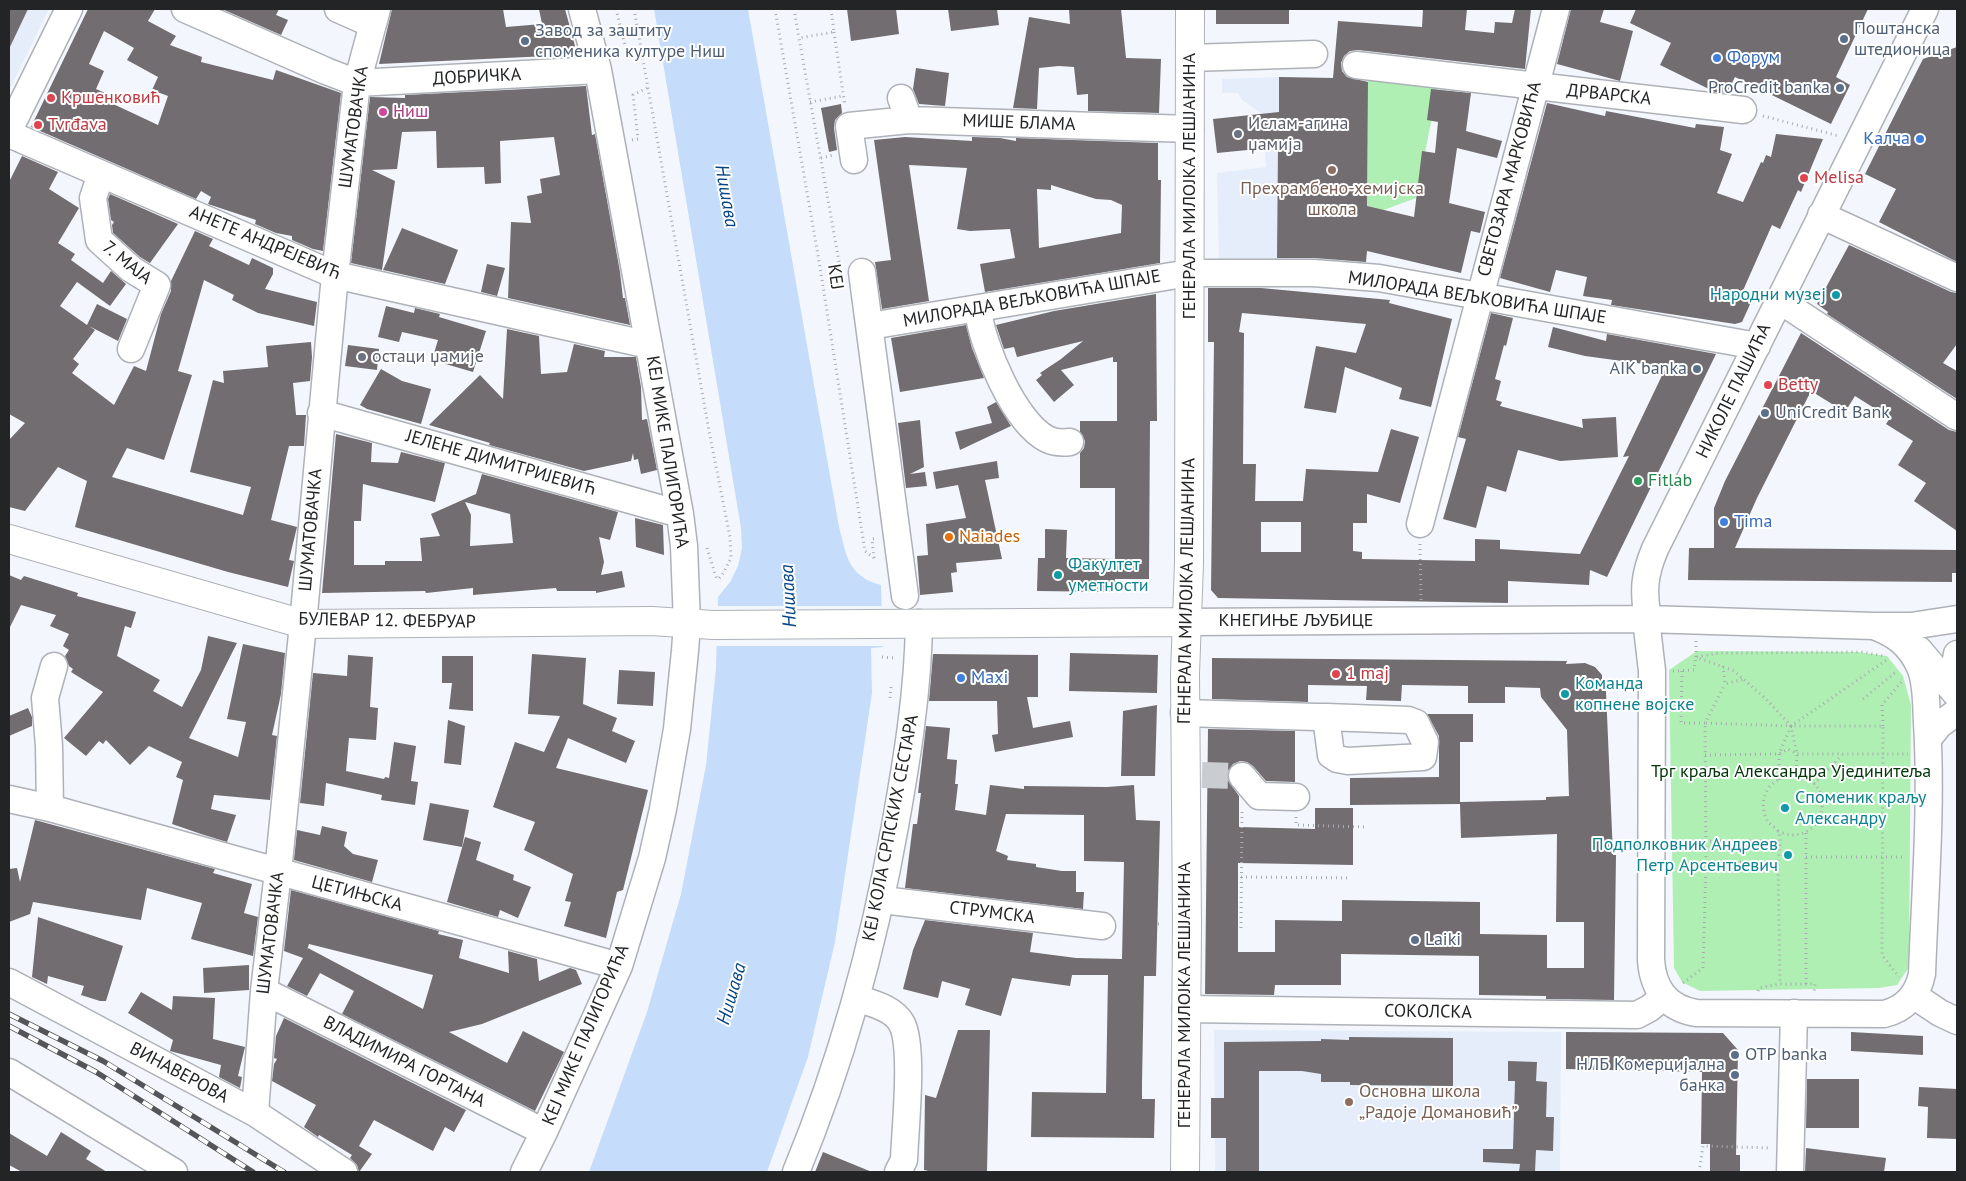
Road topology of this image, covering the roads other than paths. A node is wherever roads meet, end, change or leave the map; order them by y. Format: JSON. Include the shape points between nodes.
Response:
{"nodes":[{"id":1,"x":69,"y":9,"type":"edge"},
{"id":2,"x":185,"y":9,"type":"edge"},
{"id":3,"x":338,"y":9,"type":"edge"},
{"id":4,"x":582,"y":9,"type":"edge"},
{"id":5,"x":1190,"y":9,"type":"edge"},
{"id":6,"x":1556,"y":9,"type":"edge"},
{"id":7,"x":1925,"y":9,"type":"edge"},
{"id":8,"x":374,"y":17,"type":"edge"},
{"id":9,"x":1314,"y":54,"type":"dead end"},
{"id":10,"x":1190,"y":58,"type":"junction"},
{"id":11,"x":1356,"y":65,"type":"dead end"},
{"id":12,"x":598,"y":70,"type":"junction"},
{"id":13,"x":357,"y":83,"type":"junction"},
{"id":14,"x":1534,"y":87,"type":"junction"},
{"id":15,"x":1743,"y":110,"type":"road end"},
{"id":16,"x":1190,"y":129,"type":"junction"},
{"id":17,"x":9,"y":132,"type":"edge"},
{"id":18,"x":854,"y":160,"type":"dead end"},
{"id":19,"x":101,"y":174,"type":"junction"},
{"id":20,"x":1821,"y":215,"type":"junction"},
{"id":21,"x":862,"y":272,"type":"dead end"},
{"id":22,"x":1189,"y":273,"type":"junction"},
{"id":23,"x":335,"y":274,"type":"junction"},
{"id":24,"x":1957,"y":278,"type":"edge"},
{"id":25,"x":1479,"y":295,"type":"junction"},
{"id":26,"x":1778,"y":300,"type":"junction"},
{"id":27,"x":978,"y":310,"type":"junction"},
{"id":28,"x":870,"y":326,"type":"junction"},
{"id":29,"x":649,"y":345,"type":"junction"},
{"id":30,"x":1757,"y":346,"type":"junction"},
{"id":31,"x":131,"y":349,"type":"dead end"},
{"id":32,"x":321,"y":413,"type":"junction"},
{"id":33,"x":1957,"y":417,"type":"edge"},
{"id":34,"x":1070,"y":442,"type":"dead end"},
{"id":35,"x":680,"y":514,"type":"junction"},
{"id":36,"x":1420,"y":524,"type":"road end"},
{"id":37,"x":9,"y":539,"type":"edge"},
{"id":38,"x":905,"y":596,"type":"dead end"},
{"id":39,"x":1647,"y":619,"type":"junction"},
{"id":40,"x":1957,"y":619,"type":"edge"},
{"id":41,"x":1186,"y":622,"type":"junction"},
{"id":42,"x":885,"y":623,"type":"joint"},
{"id":43,"x":918,"y":623,"type":"junction"},
{"id":44,"x":303,"y":624,"type":"junction"},
{"id":45,"x":700,"y":624,"type":"junction"},
{"id":46,"x":1874,"y":626,"type":"junction"},
{"id":47,"x":1898,"y":637,"type":"junction"},
{"id":48,"x":1957,"y":654,"type":"edge"},
{"id":49,"x":54,"y":666,"type":"dead end"},
{"id":50,"x":1957,"y":700,"type":"edge"},
{"id":51,"x":1184,"y":713,"type":"junction"},
{"id":52,"x":1326,"y":717,"type":"dead end"},
{"id":53,"x":1928,"y":739,"type":"junction"},
{"id":54,"x":1242,"y":776,"type":"road end"},
{"id":55,"x":1296,"y":797,"type":"road end"},
{"id":56,"x":9,"y":799,"type":"edge"},
{"id":57,"x":50,"y":808,"type":"junction"},
{"id":58,"x":278,"y":872,"type":"junction"},
{"id":59,"x":882,"y":900,"type":"junction"},
{"id":60,"x":1102,"y":926,"type":"dead end"},
{"id":61,"x":619,"y":966,"type":"junction"},
{"id":62,"x":9,"y":982,"type":"edge"},
{"id":63,"x":264,"y":991,"type":"junction"},
{"id":64,"x":1913,"y":995,"type":"junction"},
{"id":65,"x":1664,"y":996,"type":"junction"},
{"id":66,"x":856,"y":998,"type":"junction"},
{"id":67,"x":1186,"y":1009,"type":"junction"},
{"id":68,"x":1803,"y":1013,"type":"junction"},
{"id":69,"x":1957,"y":1021,"type":"edge"},
{"id":70,"x":9,"y":1072,"type":"edge"},
{"id":71,"x":255,"y":1113,"type":"junction"},
{"id":72,"x":544,"y":1132,"type":"junction"},
{"id":73,"x":1791,"y":1160,"type":"edge"},
{"id":74,"x":174,"y":1172,"type":"edge"},
{"id":75,"x":344,"y":1172,"type":"edge"},
{"id":76,"x":524,"y":1172,"type":"edge"},
{"id":77,"x":796,"y":1172,"type":"edge"},
{"id":78,"x":898,"y":1172,"type":"edge"},
{"id":79,"x":1185,"y":1172,"type":"edge"}],
"edges":[{"from":1,"to":17,"type":"street"},
{"from":2,"to":13,"type":"street"},
{"from":3,"to":8,"type":"street"},
{"from":4,"to":12,"type":"street","name":"КЕЈ МИКЕ ПАЛИГОРИЋА"},
{"from":5,"to":10,"type":"main road","name":"ГЕНЕРАЛА МИЛОЈКА ЛЕШЈАНИНА"},
{"from":6,"to":14,"type":"street","name":"СВЕТОЗАРА МАРКОВИЋА"},
{"from":7,"to":20,"type":"street","name":"НИКОЛЕ ПАШИЋА"},
{"from":8,"to":13,"type":"street","name":"ШУМАТОВАЧКА"},
{"from":9,"to":10,"type":"street"},
{"from":10,"to":16,"type":"main road","name":"ГЕНЕРАЛА МИЛОЈКА ЛЕШЈАНИНА"},
{"from":11,"to":14,"type":"street","name":"ДРВАРСКА"},
{"from":12,"to":13,"type":"street","name":"ДОБРИЧКА"},
{"from":12,"to":29,"type":"street","name":"КЕЈ МИКЕ ПАЛИГОРИЋА"},
{"from":13,"to":23,"type":"street","name":"ШУМАТОВАЧКА"},
{"from":14,"to":15,"type":"street","name":"ДРВАРСКА"},
{"from":14,"to":25,"type":"street","name":"СВЕТОЗАРА МАРКОВИЋА"},
{"from":16,"to":18,"type":"street","name":"МИШЕ БЛАМА","via":[[905,109],[849,126]]},
{"from":16,"to":22,"type":"main road","name":"ГЕНЕРАЛА МИЛОЈКА ЛЕШЈАНИНА"},
{"from":17,"to":19,"type":"street","name":"АНЕТЕ АНДРЕЈЕВИЋ"},
{"from":19,"to":23,"type":"street","name":"АНЕТЕ АНДРЕЈЕВИЋ"},
{"from":19,"to":31,"type":"street","name":"7. МАЈА","via":[[93,198],[99,240],[131,269],[157,286]]},
{"from":20,"to":24,"type":"street"},
{"from":20,"to":26,"type":"street","name":"НИКОЛЕ ПАШИЋА"},
{"from":21,"to":28,"type":"street"},
{"from":22,"to":25,"type":"street","name":"МИЛОРАДА ВЕЉКОВИЋА ШПАЈЕ","via":[[1313,273],[1378,278]]},
{"from":22,"to":27,"type":"street","name":"МИЛОРАДА ВЕЉКОВИЋА ШПАЈЕ"},
{"from":22,"to":41,"type":"main road","name":"ГЕНЕРАЛА МИЛОЈКА ЛЕШЈАНИНА"},
{"from":23,"to":29,"type":"street","name":"АНЕТЕ АНДРЕЈЕВИЋ"},
{"from":23,"to":32,"type":"street","name":"ШУМАТОВАЧКА"},
{"from":25,"to":30,"type":"street","name":"МИЛОРАДА ВЕЉКОВИЋА ШПАЈЕ"},
{"from":25,"to":36,"type":"street","name":"СВЕТОЗАРА МАРКОВИЋА"},
{"from":26,"to":30,"type":"street","name":"НИКОЛЕ ПАШИЋА"},
{"from":26,"to":33,"type":"street"},
{"from":27,"to":28,"type":"street","name":"МИЛОРАДА ВЕЉКОВИЋА ШПАЈЕ"},
{"from":27,"to":34,"type":"street","via":[[983,338],[1013,402],[1042,435],[1055,442]]},
{"from":28,"to":38,"type":"street"},
{"from":29,"to":35,"type":"street","name":"КЕЈ МИКЕ ПАЛИГОРИЋА"},
{"from":30,"to":39,"type":"street","name":"НИКОЛЕ ПАШИЋА","via":[[1649,563],[1644,591]]},
{"from":32,"to":35,"type":"street","name":"ЈЕЛЕНЕ ДИМИТРИЈЕВИЋ"},
{"from":32,"to":44,"type":"street","name":"ШУМАТОВАЧКА"},
{"from":35,"to":45,"type":"street","name":"КЕЈ МИКЕ ПАЛИГОРИЋА"},
{"from":37,"to":44,"type":"main road","name":"БУЛЕВАР 12. ФЕБРУАР"},
{"from":39,"to":41,"type":"street","name":"КНЕГИЊЕ ЉУБИЦЕ"},
{"from":39,"to":46,"type":"street"},
{"from":39,"to":65,"type":"street","via":[[1652,672],[1651,960],[1654,980]]},
{"from":40,"to":46,"type":"street","via":[[1911,626]]},
{"from":41,"to":43,"type":"main road","name":"КНЕГИЊЕ ЉУБИЦЕ"},
{"from":41,"to":51,"type":"main road","name":"ГЕНЕРАЛА МИЛОЈКА ЛЕШЈАНИНА"},
{"from":42,"to":43,"type":"main road","name":"КНЕГИЊЕ ЉУБИЦЕ"},
{"from":42,"to":45,"type":"main road","name":"БУЛЕВАР 12. ФЕБРУАР"},
{"from":43,"to":59,"type":"street","name":"КЕЈ КОЛА СРПСКИХ СЕСТАРА","via":[[915,700]]},
{"from":44,"to":45,"type":"main road","name":"БУЛЕВАР 12. ФЕБРУАР","via":[[652,621]]},
{"from":44,"to":58,"type":"street","name":"ШУМАТОВАЧКА"},
{"from":45,"to":61,"type":"street","name":"КЕЈ МИКЕ ПАЛИГОРИЋА","via":[[652,858]]},
{"from":46,"to":47,"type":"street"},
{"from":47,"to":50,"type":"street","via":[[1922,652]]},
{"from":47,"to":53,"type":"street","via":[[1912,651],[1921,668]]},
{"from":48,"to":50,"type":"street","via":[[1953,677]]},
{"from":49,"to":57,"type":"street","via":[[45,698]]},
{"from":50,"to":53,"type":"street"},
{"from":51,"to":52,"type":"street"},
{"from":51,"to":67,"type":"main road","name":"ГЕНЕРАЛА МИЛОЈКА ЛЕШЈАНИНА","via":[[1193,775]]},
{"from":53,"to":64,"type":"street","via":[[1922,974]]},
{"from":54,"to":55,"type":"street","via":[[1259,796]]},
{"from":56,"to":57,"type":"street","name":"ЦЕТИЊСКА"},
{"from":57,"to":58,"type":"street","name":"ЦЕТИЊСКА"},
{"from":58,"to":61,"type":"street","name":"ЦЕТИЊСКА"},
{"from":58,"to":63,"type":"street","name":"ШУМАТОВАЧКА"},
{"from":59,"to":60,"type":"street","name":"СТРУМСКА"},
{"from":59,"to":66,"type":"street","name":"КЕЈ КОЛА СРПСКИХ СЕСТАРА"},
{"from":61,"to":72,"type":"street","name":"КЕЈ МИКЕ ПАЛИГОРИЋА"},
{"from":62,"to":71,"type":"street","name":"ВИНАВЕРОВА"},
{"from":63,"to":71,"type":"street","name":"ШУМАТОВАЧКА"},
{"from":63,"to":72,"type":"street","name":"ВЛАДИМИРА ГОРТАНА"},
{"from":64,"to":68,"type":"street","via":[[1902,1007],[1884,1014]]},
{"from":64,"to":69,"type":"street"},
{"from":65,"to":67,"type":"street","name":"СОКОЛСКА","via":[[1637,1015]]},
{"from":65,"to":68,"type":"street","via":[[1679,1008],[1696,1013]]},
{"from":66,"to":77,"type":"street","name":"КЕЈ КОЛА СРПСКИХ СЕСТАРА","via":[[829,1084]]},
{"from":66,"to":78,"type":"street","via":[[886,1009],[902,1024],[908,1052],[904,1160]]},
{"from":67,"to":79,"type":"main road","name":"ГЕНЕРАЛА МИЛОЈКА ЛЕШЈАНИНА"},
{"from":68,"to":73,"type":"street"},
{"from":70,"to":74,"type":"street"},
{"from":71,"to":75,"type":"street","name":"ВИНАВЕРОВА"},
{"from":72,"to":76,"type":"street","name":"КЕЈ МИКЕ ПАЛИГОРИЋА"}]}
